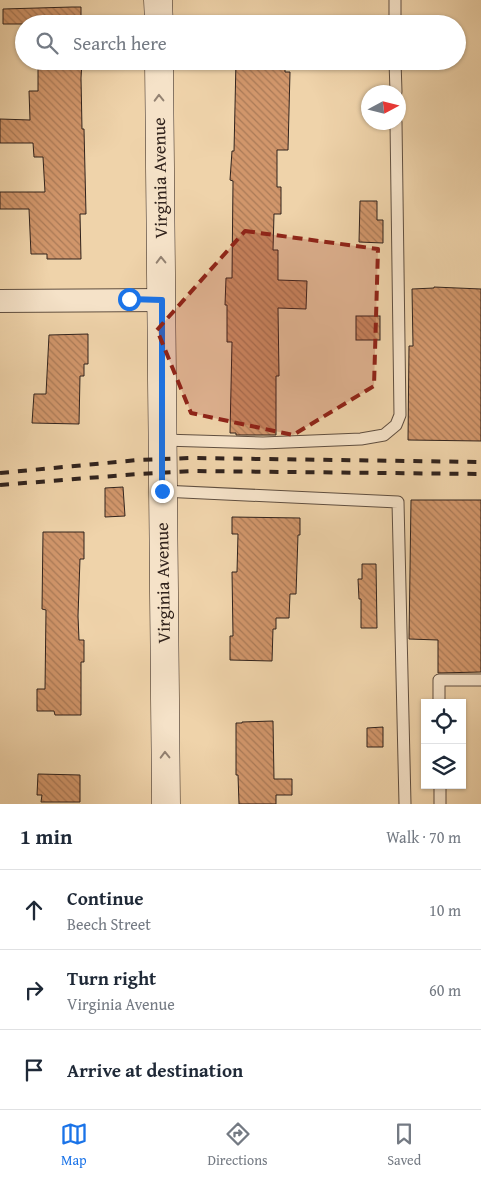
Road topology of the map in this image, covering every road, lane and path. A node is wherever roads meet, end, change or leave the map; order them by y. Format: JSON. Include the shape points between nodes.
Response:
{"nodes":[{"id":1,"x":158,"y":0,"type":"edge"},
{"id":2,"x":395,"y":0,"type":"edge"},
{"id":3,"x":159,"y":15,"type":"edge"},
{"id":4,"x":395,"y":15,"type":"edge"},
{"id":5,"x":159,"y":70,"type":"edge"},
{"id":6,"x":395,"y":70,"type":"edge"},
{"id":7,"x":396,"y":85,"type":"edge"},
{"id":8,"x":396,"y":130,"type":"edge"},
{"id":9,"x":162,"y":300,"type":"junction"},
{"id":10,"x":0,"y":301,"type":"edge"},
{"id":11,"x":162,"y":440,"type":"junction"},
{"id":12,"x":162,"y":491,"type":"junction"},
{"id":13,"x":481,"y":680,"type":"edge"},
{"id":14,"x":439,"y":699,"type":"edge"},
{"id":15,"x":440,"y":789,"type":"edge"},
{"id":16,"x":166,"y":804,"type":"edge"},
{"id":17,"x":405,"y":804,"type":"edge"},
{"id":18,"x":440,"y":804,"type":"edge"}],
"edges":[{"from":1,"to":3,"type":"main road"},
{"from":2,"to":4,"type":"lane"},
{"from":9,"to":5,"type":"main road","name":"Virginia Avenue","one_way":true},
{"from":6,"to":7,"type":"lane"},
{"from":8,"to":11,"type":"lane","via":[[400,415],[396,425],[384,436],[362,439],[263,444]]},
{"from":9,"to":10,"type":"street"},
{"from":9,"to":11,"type":"main road","name":"Virginia Avenue"},
{"from":11,"to":12,"type":"main road","name":"Virginia Avenue"},
{"from":16,"to":12,"type":"main road","name":"Virginia Avenue","one_way":true},
{"from":12,"to":17,"type":"lane","via":[[398,502]]},
{"from":13,"to":14,"type":"lane","via":[[439,680]]},
{"from":15,"to":18,"type":"lane"}]}
